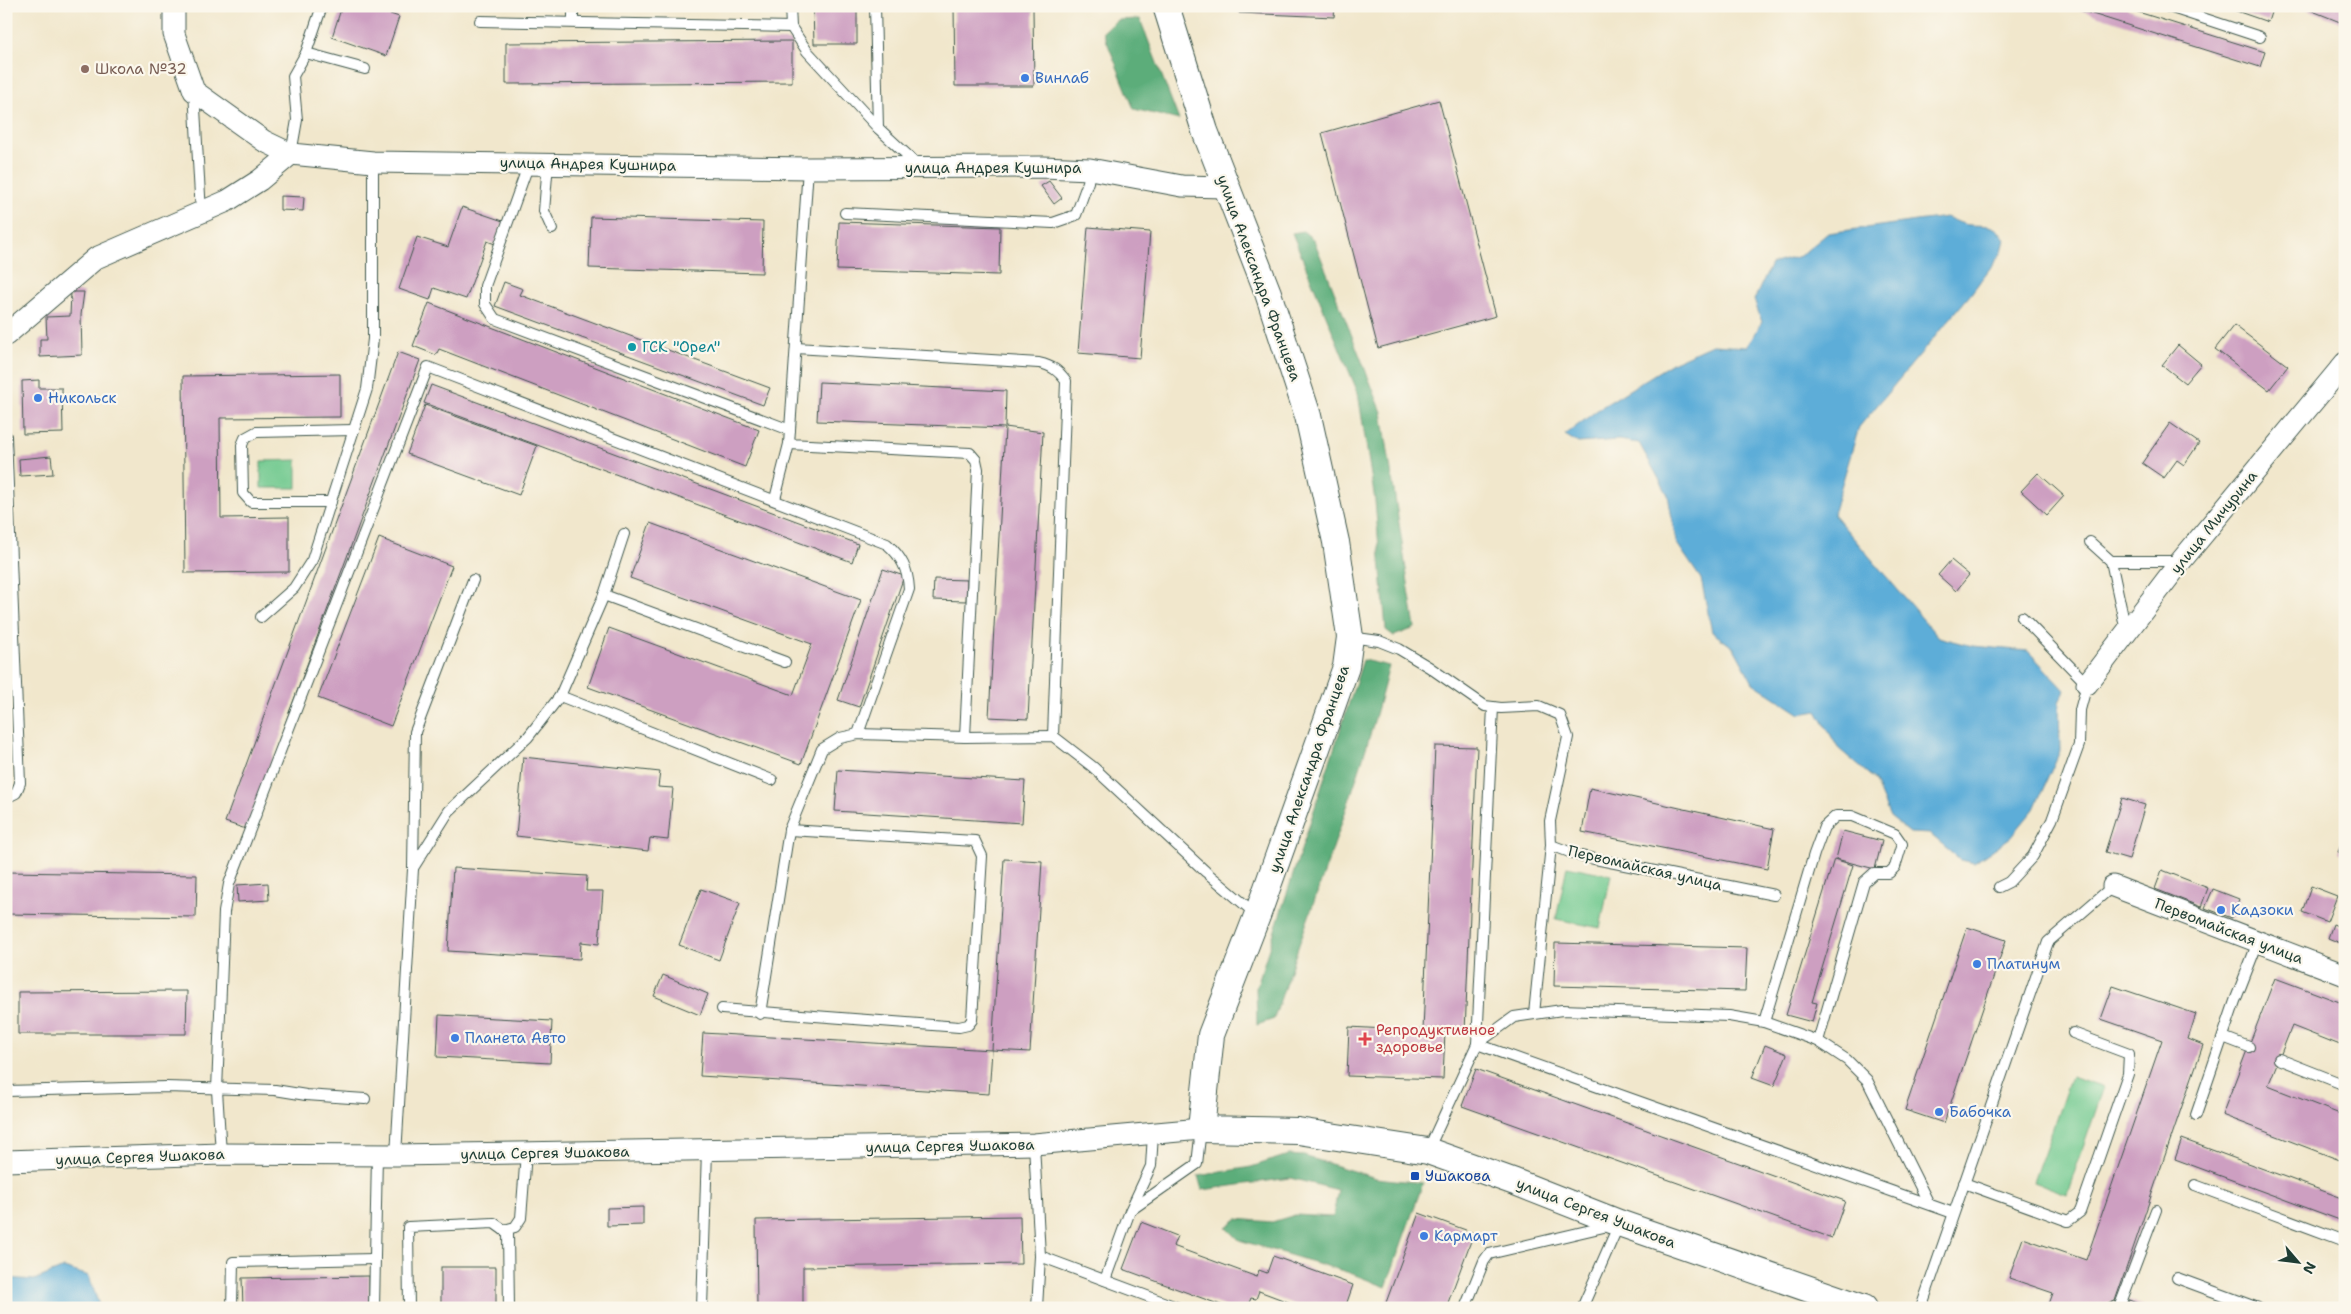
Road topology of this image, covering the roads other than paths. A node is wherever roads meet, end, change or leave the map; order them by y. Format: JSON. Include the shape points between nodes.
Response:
{"nodes":[{"id":1,"x":174,"y":6,"type":"edge"},
{"id":2,"x":322,"y":6,"type":"edge"},
{"id":3,"x":573,"y":6,"type":"edge"},
{"id":4,"x":790,"y":6,"type":"edge"},
{"id":5,"x":875,"y":6,"type":"edge"},
{"id":6,"x":1166,"y":6,"type":"edge"},
{"id":7,"x":2166,"y":6,"type":"edge"},
{"id":8,"x":480,"y":22,"type":"dead end"},
{"id":9,"x":573,"y":22,"type":"junction"},
{"id":10,"x":791,"y":27,"type":"junction"},
{"id":11,"x":2260,"y":37,"type":"dead end"},
{"id":12,"x":306,"y":53,"type":"junction"},
{"id":13,"x":364,"y":69,"type":"dead end"},
{"id":14,"x":194,"y":91,"type":"junction"},
{"id":15,"x":878,"y":128,"type":"junction"},
{"id":16,"x":291,"y":154,"type":"junction"},
{"id":17,"x":373,"y":162,"type":"junction"},
{"id":18,"x":538,"y":163,"type":"junction"},
{"id":19,"x":808,"y":168,"type":"junction"},
{"id":20,"x":921,"y":168,"type":"junction"},
{"id":21,"x":1090,"y":169,"type":"junction"},
{"id":22,"x":1225,"y":187,"type":"junction"},
{"id":23,"x":845,"y":213,"type":"dead end"},
{"id":24,"x":201,"y":214,"type":"junction"},
{"id":25,"x":552,"y":228,"type":"dead end"},
{"id":26,"x":6,"y":335,"type":"edge"},
{"id":27,"x":796,"y":348,"type":"junction"},
{"id":28,"x":2345,"y":363,"type":"edge"},
{"id":29,"x":354,"y":430,"type":"junction"},
{"id":30,"x":790,"y":430,"type":"junction"},
{"id":31,"x":6,"y":436,"type":"edge"},
{"id":32,"x":789,"y":444,"type":"junction"},
{"id":33,"x":775,"y":499,"type":"junction"},
{"id":34,"x":331,"y":502,"type":"junction"},
{"id":35,"x":624,"y":534,"type":"dead end"},
{"id":36,"x":2090,"y":542,"type":"dead end"},
{"id":37,"x":2111,"y":561,"type":"junction"},
{"id":38,"x":2181,"y":561,"type":"junction"},
{"id":39,"x":473,"y":580,"type":"dead end"},
{"id":40,"x":604,"y":595,"type":"junction"},
{"id":41,"x":261,"y":617,"type":"dead end"},
{"id":42,"x":2022,"y":617,"type":"dead end"},
{"id":43,"x":2127,"y":632,"type":"junction"},
{"id":44,"x":1350,"y":637,"type":"junction"},
{"id":45,"x":785,"y":662,"type":"dead end"},
{"id":46,"x":2087,"y":684,"type":"junction"},
{"id":47,"x":560,"y":696,"type":"junction"},
{"id":48,"x":1492,"y":707,"type":"junction"},
{"id":49,"x":858,"y":734,"type":"junction"},
{"id":50,"x":1053,"y":736,"type":"junction"},
{"id":51,"x":965,"y":737,"type":"junction"},
{"id":52,"x":772,"y":780,"type":"dead end"},
{"id":53,"x":6,"y":798,"type":"edge"},
{"id":54,"x":789,"y":830,"type":"junction"},
{"id":55,"x":1551,"y":845,"type":"junction"},
{"id":56,"x":413,"y":869,"type":"junction"},
{"id":57,"x":2113,"y":886,"type":"joint"},
{"id":58,"x":1999,"y":887,"type":"dead end"},
{"id":59,"x":1774,"y":896,"type":"dead end"},
{"id":60,"x":1257,"y":916,"type":"junction"},
{"id":61,"x":2258,"y":942,"type":"junction"},
{"id":62,"x":2345,"y":975,"type":"edge"},
{"id":63,"x":722,"y":1009,"type":"dead end"},
{"id":64,"x":760,"y":1014,"type":"junction"},
{"id":65,"x":1534,"y":1014,"type":"junction"},
{"id":66,"x":1764,"y":1022,"type":"junction"},
{"id":67,"x":2073,"y":1033,"type":"dead end"},
{"id":68,"x":2223,"y":1037,"type":"junction"},
{"id":69,"x":1818,"y":1041,"type":"junction"},
{"id":70,"x":1476,"y":1044,"type":"junction"},
{"id":71,"x":2249,"y":1047,"type":"dead end"},
{"id":72,"x":2279,"y":1059,"type":"dead end"},
{"id":73,"x":2345,"y":1085,"type":"edge"},
{"id":74,"x":217,"y":1090,"type":"junction"},
{"id":75,"x":6,"y":1091,"type":"edge"},
{"id":76,"x":366,"y":1099,"type":"dead end"},
{"id":77,"x":2196,"y":1115,"type":"dead end"},
{"id":78,"x":1201,"y":1128,"type":"junction"},
{"id":79,"x":1153,"y":1134,"type":"junction"},
{"id":80,"x":1034,"y":1144,"type":"junction"},
{"id":81,"x":707,"y":1150,"type":"junction"},
{"id":82,"x":1428,"y":1151,"type":"junction"},
{"id":83,"x":526,"y":1153,"type":"junction"},
{"id":84,"x":222,"y":1154,"type":"junction"},
{"id":85,"x":386,"y":1155,"type":"junction"},
{"id":86,"x":6,"y":1161,"type":"edge"},
{"id":87,"x":1964,"y":1183,"type":"junction"},
{"id":88,"x":2195,"y":1186,"type":"dead end"},
{"id":89,"x":1929,"y":1204,"type":"junction"},
{"id":90,"x":2156,"y":1210,"type":"dead end"},
{"id":91,"x":1130,"y":1211,"type":"junction"},
{"id":92,"x":1954,"y":1213,"type":"junction"},
{"id":93,"x":1619,"y":1223,"type":"junction"},
{"id":94,"x":504,"y":1230,"type":"junction"},
{"id":95,"x":2345,"y":1241,"type":"edge"},
{"id":96,"x":1040,"y":1256,"type":"junction"},
{"id":97,"x":374,"y":1259,"type":"junction"},
{"id":98,"x":2177,"y":1278,"type":"dead end"},
{"id":99,"x":1105,"y":1280,"type":"junction"},
{"id":100,"x":1851,"y":1305,"type":"edge"},
{"id":101,"x":232,"y":1308,"type":"edge"},
{"id":102,"x":374,"y":1308,"type":"edge"},
{"id":103,"x":409,"y":1308,"type":"edge"},
{"id":104,"x":509,"y":1308,"type":"edge"},
{"id":105,"x":702,"y":1308,"type":"edge"},
{"id":106,"x":1037,"y":1308,"type":"edge"},
{"id":107,"x":1179,"y":1308,"type":"edge"},
{"id":108,"x":1465,"y":1308,"type":"edge"},
{"id":109,"x":1582,"y":1308,"type":"edge"},
{"id":110,"x":1920,"y":1308,"type":"edge"},
{"id":111,"x":2119,"y":1308,"type":"edge"},
{"id":112,"x":2258,"y":1308,"type":"edge"}],
"edges":[{"from":1,"to":14,"type":"street","via":[[174,34]]},
{"from":2,"to":12,"type":"lane"},
{"from":3,"to":9,"type":"lane"},
{"from":4,"to":10,"type":"lane"},
{"from":5,"to":15,"type":"lane"},
{"from":6,"to":22,"type":"street","name":"улица Александра Францева"},
{"from":7,"to":11,"type":"lane"},
{"from":8,"to":9,"type":"lane"},
{"from":9,"to":10,"type":"lane"},
{"from":10,"to":15,"type":"lane","via":[[807,51]]},
{"from":12,"to":13,"type":"lane"},
{"from":12,"to":16,"type":"lane","via":[[293,76],[297,120]]},
{"from":14,"to":16,"type":"street","via":[[264,141]]},
{"from":14,"to":24,"type":"lane"},
{"from":15,"to":20,"type":"lane"},
{"from":16,"to":17,"type":"street","name":"улица Андрея Кушнира"},
{"from":16,"to":24,"type":"street","via":[[248,189]]},
{"from":17,"to":18,"type":"street","name":"улица Андрея Кушнира"},
{"from":17,"to":29,"type":"lane","via":[[372,348],[367,389]]},
{"from":18,"to":19,"type":"street","name":"улица Андрея Кушнира"},
{"from":18,"to":25,"type":"lane","via":[[544,211]]},
{"from":18,"to":30,"type":"lane","via":[[485,286],[485,304],[495,319]]},
{"from":19,"to":20,"type":"street","name":"улица Андрея Кушнира"},
{"from":19,"to":27,"type":"lane"},
{"from":20,"to":21,"type":"street","name":"улица Андрея Кушнира"},
{"from":21,"to":22,"type":"street","name":"улица Андрея Кушнира","via":[[1182,186]]},
{"from":21,"to":23,"type":"lane","via":[[1076,215],[1053,223]]},
{"from":22,"to":44,"type":"street","name":"улица Александра Францева","via":[[1268,293],[1308,416],[1336,542]]},
{"from":24,"to":26,"type":"street","via":[[96,258]]},
{"from":27,"to":30,"type":"lane"},
{"from":27,"to":50,"type":"lane","via":[[1039,363],[1050,365],[1066,381]]},
{"from":28,"to":38,"type":"street","name":"улица Мичурина"},
{"from":29,"to":34,"type":"lane"},
{"from":29,"to":34,"type":"lane","via":[[256,432],[245,438],[242,445],[242,493],[246,498],[256,503]]},
{"from":30,"to":32,"type":"lane"},
{"from":31,"to":53,"type":"lane","via":[[20,784],[16,793]]},
{"from":32,"to":33,"type":"lane"},
{"from":32,"to":51,"type":"lane","via":[[970,453],[976,460]]},
{"from":33,"to":49,"type":"lane","via":[[887,544],[898,554],[909,576],[910,589]]},
{"from":33,"to":74,"type":"lane","via":[[428,367],[229,884],[224,912]]},
{"from":34,"to":41,"type":"lane","via":[[312,560],[304,574],[287,595]]},
{"from":35,"to":40,"type":"lane"},
{"from":36,"to":37,"type":"lane"},
{"from":37,"to":38,"type":"lane"},
{"from":37,"to":43,"type":"lane"},
{"from":38,"to":43,"type":"street","name":"улица Мичурина"},
{"from":39,"to":56,"type":"lane","via":[[415,732]]},
{"from":40,"to":45,"type":"lane"},
{"from":40,"to":47,"type":"lane"},
{"from":42,"to":46,"type":"lane"},
{"from":43,"to":46,"type":"street","name":"улица Мичурина"},
{"from":44,"to":48,"type":"lane","name":"Первомайская улица","via":[[1379,641],[1399,649],[1485,706]]},
{"from":44,"to":60,"type":"street","name":"улица Александра Францева","via":[[1346,667]]},
{"from":46,"to":58,"type":"lane","via":[[2080,710],[2079,746],[2052,820],[2033,856],[2010,882]]},
{"from":47,"to":52,"type":"lane"},
{"from":47,"to":56,"type":"lane","via":[[528,736],[448,811]]},
{"from":48,"to":55,"type":"lane","name":"Первомайская улица","via":[[1539,706],[1560,715],[1568,737],[1550,821]]},
{"from":48,"to":70,"type":"lane"},
{"from":49,"to":51,"type":"lane"},
{"from":49,"to":54,"type":"lane","via":[[840,738],[822,749]]},
{"from":50,"to":51,"type":"lane"},
{"from":50,"to":60,"type":"lane","via":[[1093,767]]},
{"from":54,"to":64,"type":"lane"},
{"from":54,"to":64,"type":"lane","via":[[975,841],[982,856],[972,1020],[968,1025],[959,1027]]},
{"from":55,"to":59,"type":"lane","name":"Первомайская улица","via":[[1580,856]]},
{"from":55,"to":65,"type":"lane"},
{"from":56,"to":85,"type":"lane"},
{"from":57,"to":61,"type":"street","name":"Первомайская улица"},
{"from":57,"to":87,"type":"lane","via":[[2048,942]]},
{"from":60,"to":78,"type":"street","name":"улица Александра Францева","via":[[1211,1035]]},
{"from":61,"to":62,"type":"street","name":"Первомайская улица"},
{"from":61,"to":68,"type":"lane"},
{"from":63,"to":64,"type":"lane"},
{"from":65,"to":66,"type":"lane","via":[[1562,1010],[1729,1016]]},
{"from":65,"to":70,"type":"lane","via":[[1514,1017]]},
{"from":66,"to":69,"type":"lane"},
{"from":66,"to":69,"type":"lane","via":[[1824,827],[1836,816],[1852,816],[1895,834],[1902,844],[1895,867],[1889,873],[1874,873],[1864,882]]},
{"from":67,"to":87,"type":"lane","via":[[2129,1054],[2128,1074],[2080,1212],[2068,1221]]},
{"from":68,"to":71,"type":"lane"},
{"from":68,"to":77,"type":"lane"},
{"from":69,"to":89,"type":"lane","via":[[1847,1060],[1867,1080]]},
{"from":70,"to":82,"type":"lane"},
{"from":70,"to":89,"type":"lane"},
{"from":72,"to":73,"type":"lane"},
{"from":74,"to":75,"type":"lane","via":[[166,1087]]},
{"from":74,"to":76,"type":"lane","via":[[275,1090]]},
{"from":74,"to":84,"type":"lane"},
{"from":78,"to":79,"type":"street","name":"улица Сергея Ушакова"},
{"from":78,"to":82,"type":"street","name":"улица Сергея Ушакова","via":[[1298,1131]]},
{"from":78,"to":91,"type":"lane","via":[[1197,1164]]},
{"from":79,"to":80,"type":"street","name":"улица Сергея Ушакова"},
{"from":79,"to":91,"type":"lane","via":[[1151,1166]]},
{"from":80,"to":81,"type":"street","name":"улица Сергея Ушакова"},
{"from":80,"to":96,"type":"lane"},
{"from":81,"to":83,"type":"street","name":"улица Сергея Ушакова"},
{"from":81,"to":105,"type":"lane"},
{"from":82,"to":93,"type":"street","name":"улица Сергея Ушакова"},
{"from":83,"to":85,"type":"street","name":"улица Сергея Ушакова"},
{"from":83,"to":94,"type":"lane","via":[[521,1218],[515,1227]]},
{"from":84,"to":85,"type":"street","name":"улица Сергея Ушакова"},
{"from":84,"to":86,"type":"street","name":"улица Сергея Ушакова"},
{"from":85,"to":97,"type":"lane"},
{"from":87,"to":92,"type":"lane"},
{"from":88,"to":95,"type":"lane"},
{"from":89,"to":92,"type":"lane"},
{"from":90,"to":111,"type":"lane"},
{"from":91,"to":99,"type":"lane"},
{"from":92,"to":110,"type":"lane"},
{"from":93,"to":100,"type":"street","name":"улица Сергея Ушакова"},
{"from":93,"to":108,"type":"lane","via":[[1489,1254]]},
{"from":93,"to":109,"type":"lane"},
{"from":94,"to":103,"type":"lane","via":[[494,1223],[408,1227]]},
{"from":94,"to":104,"type":"lane","via":[[508,1233]]},
{"from":96,"to":99,"type":"lane"},
{"from":96,"to":106,"type":"lane"},
{"from":97,"to":101,"type":"lane","via":[[233,1262]]},
{"from":97,"to":102,"type":"lane"},
{"from":98,"to":112,"type":"lane"},
{"from":99,"to":107,"type":"lane"}]}
